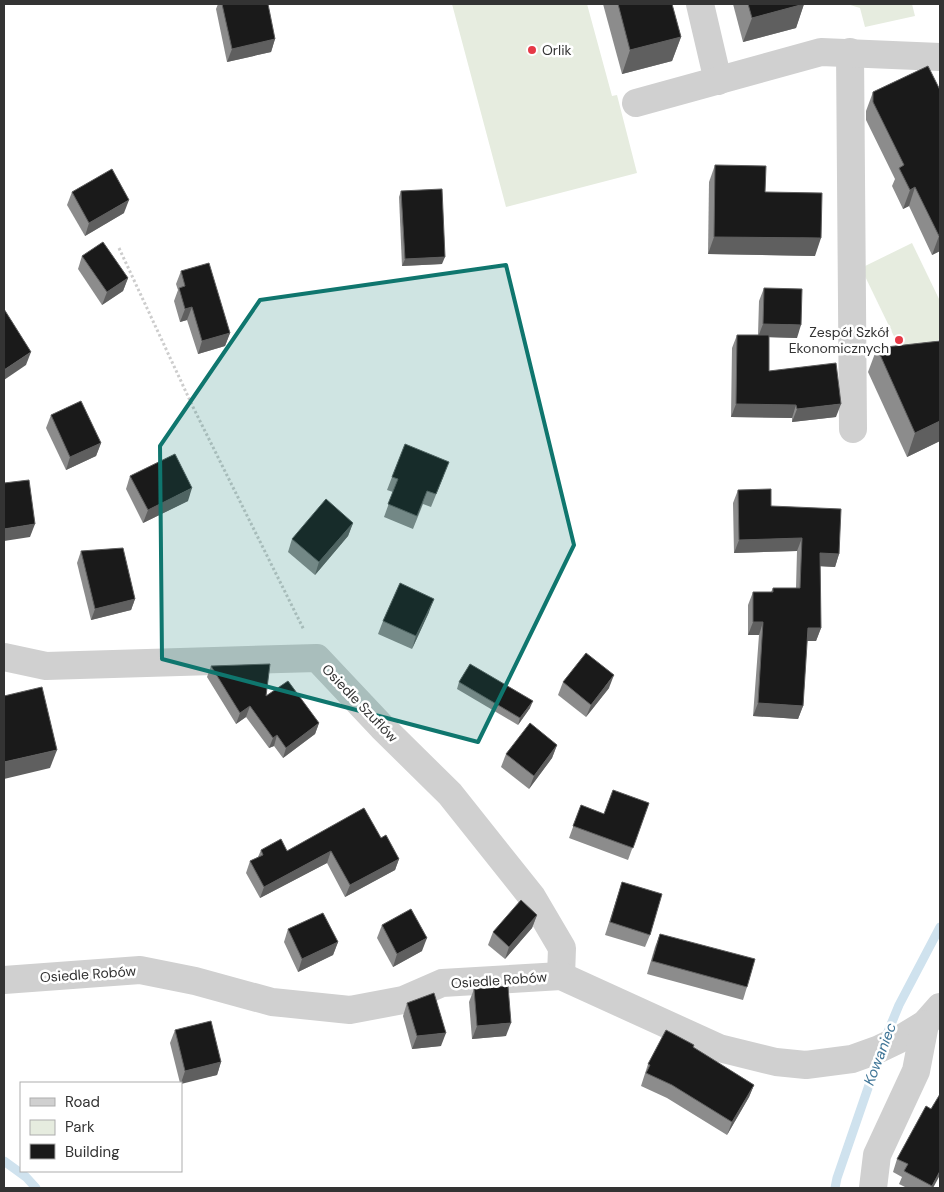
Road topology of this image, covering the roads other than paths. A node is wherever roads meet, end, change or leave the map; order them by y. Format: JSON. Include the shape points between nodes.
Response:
{"nodes":[{"id":1,"x":700,"y":4,"type":"edge"},
{"id":2,"x":850,"y":52,"type":"junction"},
{"id":3,"x":940,"y":57,"type":"edge"},
{"id":4,"x":718,"y":81,"type":"junction"},
{"id":5,"x":636,"y":103,"type":"dead end"},
{"id":6,"x":853,"y":429,"type":"dead end"},
{"id":7,"x":4,"y":658,"type":"edge"},
{"id":8,"x":561,"y":976,"type":"junction"},
{"id":9,"x":4,"y":980,"type":"edge"},
{"id":10,"x":933,"y":1016,"type":"edge"},
{"id":11,"x":873,"y":1188,"type":"edge"}],
"edges":[{"from":1,"to":4,"type":"street"},
{"from":2,"to":3,"type":"street"},
{"from":2,"to":4,"type":"street","via":[[821,52]]},
{"from":2,"to":6,"type":"street"},
{"from":4,"to":5,"type":"street"},
{"from":7,"to":8,"type":"street","name":"Osiedle Szuflów","via":[[46,666],[317,658],[450,794],[532,897],[562,948]]},
{"from":8,"to":9,"type":"street","name":"Osiedle Robów","via":[[442,983],[403,1000],[350,1010],[272,1002],[195,980],[140,970]]},
{"from":8,"to":10,"type":"street","name":"Osiedle Robów","via":[[719,1048],[776,1062],[806,1065],[852,1059],[902,1038]]},
{"from":10,"to":11,"type":"street","via":[[916,1071],[877,1155]]}]}
